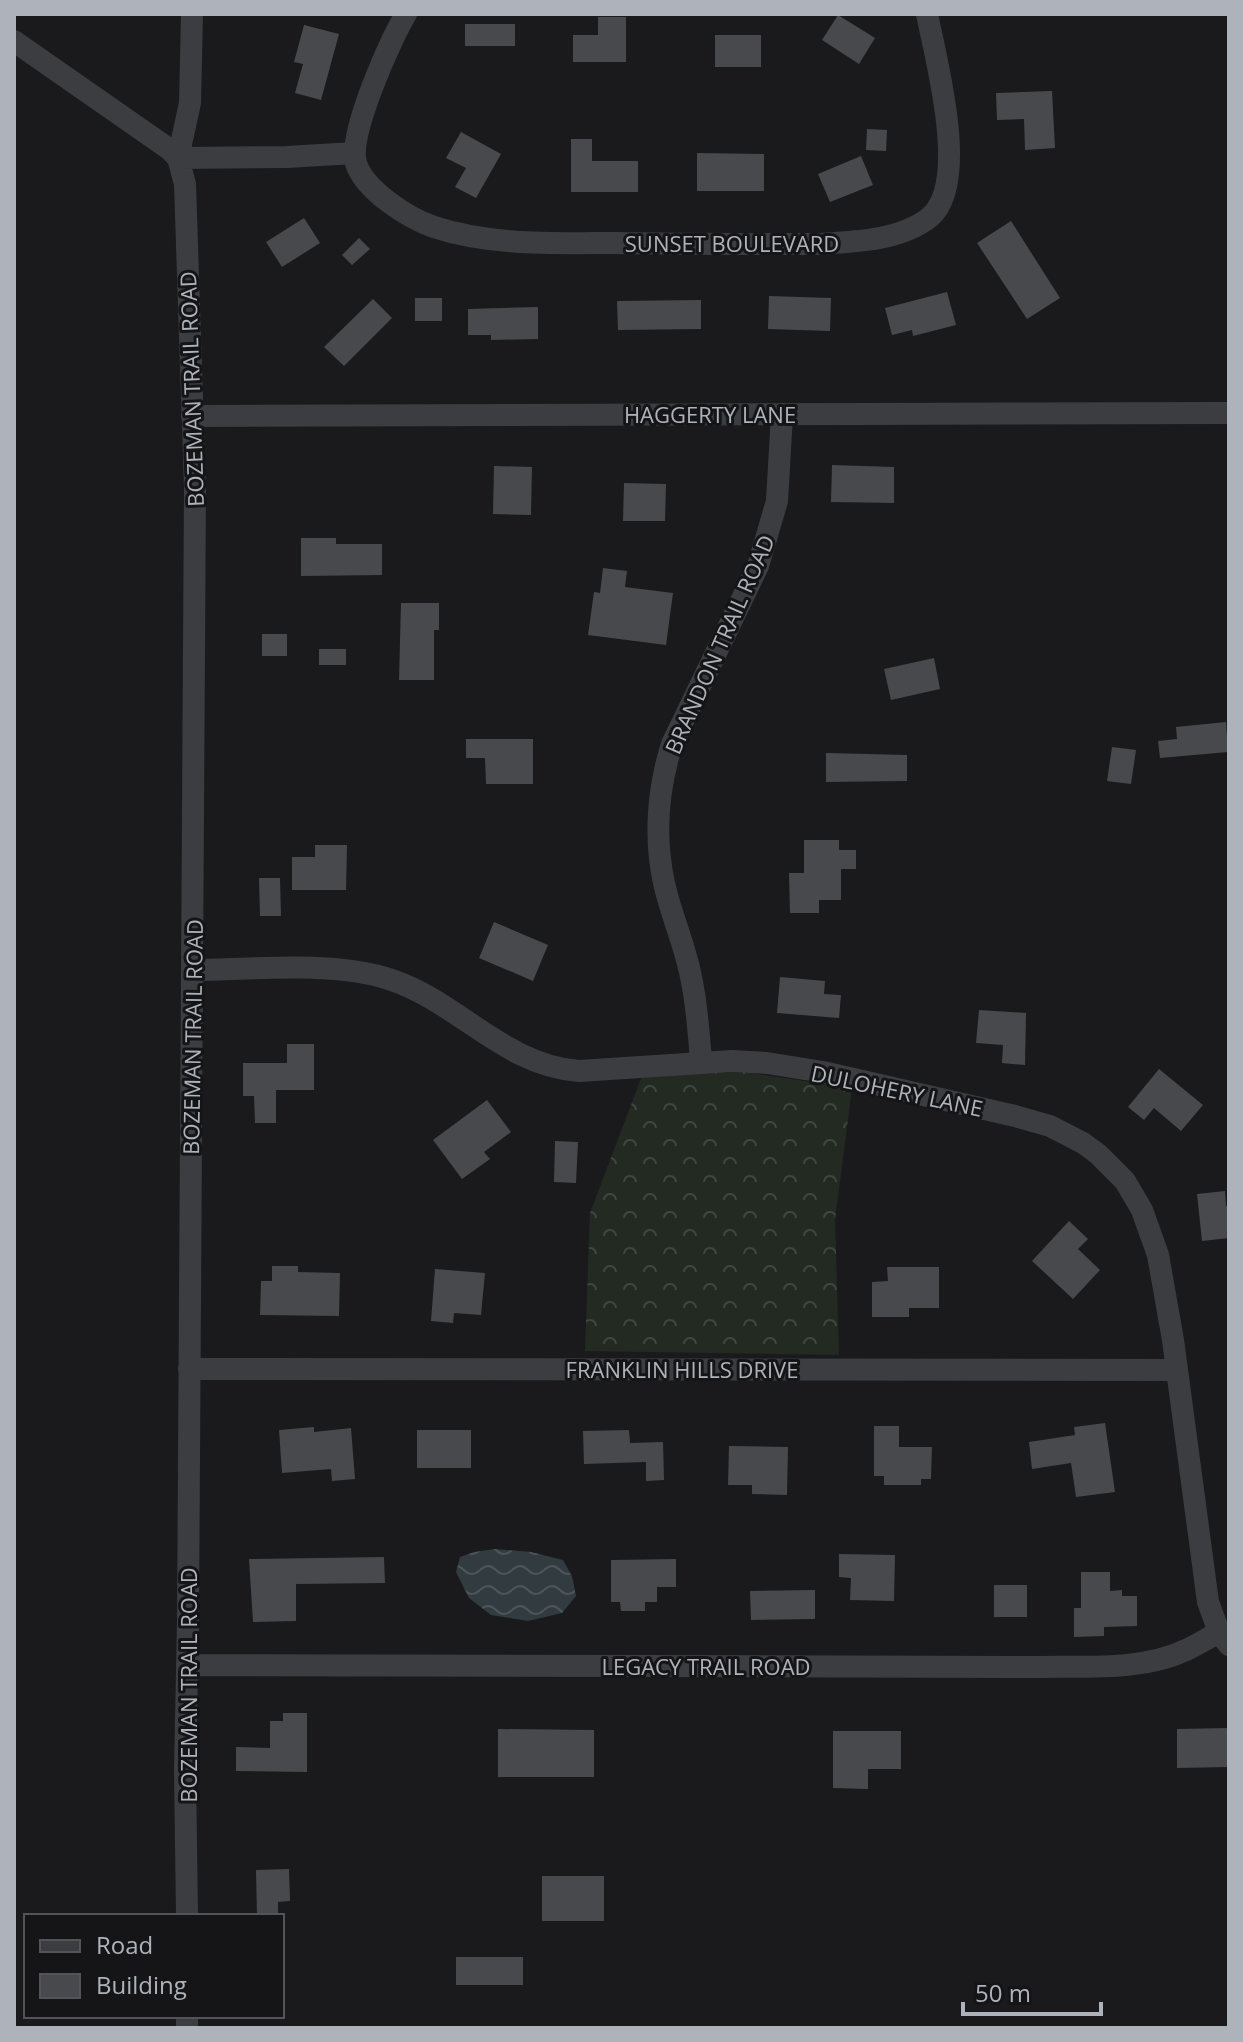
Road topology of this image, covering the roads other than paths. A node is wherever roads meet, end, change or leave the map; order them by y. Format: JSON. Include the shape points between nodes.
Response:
{"nodes":[{"id":1,"x":192,"y":14,"type":"edge"},
{"id":2,"x":406,"y":14,"type":"edge"},
{"id":3,"x":927,"y":14,"type":"edge"},
{"id":4,"x":14,"y":41,"type":"edge"},
{"id":5,"x":354,"y":153,"type":"junction"},
{"id":6,"x":178,"y":158,"type":"junction"},
{"id":7,"x":1229,"y":413,"type":"edge"},
{"id":8,"x":782,"y":414,"type":"junction"},
{"id":9,"x":192,"y":416,"type":"junction"},
{"id":10,"x":193,"y":970,"type":"junction"},
{"id":11,"x":701,"y":1062,"type":"junction"},
{"id":12,"x":189,"y":1369,"type":"junction"},
{"id":13,"x":1176,"y":1370,"type":"junction"},
{"id":14,"x":1224,"y":1639,"type":"edge"},
{"id":15,"x":187,"y":1665,"type":"junction"},
{"id":16,"x":187,"y":1914,"type":"edge"}],
"edges":[{"from":1,"to":6,"type":"street","via":[[190,103]]},
{"from":2,"to":5,"type":"street","via":[[362,118]]},
{"from":3,"to":5,"type":"street","name":"SUNSET BOULEVARD","via":[[950,137],[947,180],[930,217],[893,234],[817,244],[534,243],[475,236],[435,227],[391,203],[366,181]]},
{"from":4,"to":6,"type":"street"},
{"from":5,"to":6,"type":"street"},
{"from":6,"to":9,"type":"street","name":"BOZEMAN TRAIL ROAD","via":[[185,184]]},
{"from":7,"to":8,"type":"street","name":"HAGGERTY LANE"},
{"from":8,"to":9,"type":"street","name":"HAGGERTY LANE"},
{"from":8,"to":11,"type":"street","name":"BRANDON TRAIL ROAD","via":[[774,518],[758,566],[672,744],[659,806],[663,881],[691,977]]},
{"from":9,"to":10,"type":"street","name":"BOZEMAN TRAIL ROAD"},
{"from":10,"to":11,"type":"street","name":"DULOHERY LANE","via":[[337,970],[399,982],[511,1051],[559,1069]]},
{"from":10,"to":12,"type":"street","name":"BOZEMAN TRAIL ROAD"},
{"from":11,"to":13,"type":"street","name":"DULOHERY LANE","via":[[767,1063],[823,1072],[1015,1116],[1083,1143],[1125,1181],[1149,1225]]},
{"from":12,"to":13,"type":"street","name":"FRANKLIN HILLS DRIVE"},
{"from":12,"to":15,"type":"street","name":"BOZEMAN TRAIL ROAD"},
{"from":13,"to":14,"type":"street","name":"DULOHERY LANE","via":[[1208,1602]]},
{"from":14,"to":15,"type":"street","name":"LEGACY TRAIL ROAD","via":[[1116,1665]]},
{"from":15,"to":16,"type":"street","name":"BOZEMAN TRAIL ROAD"}]}
